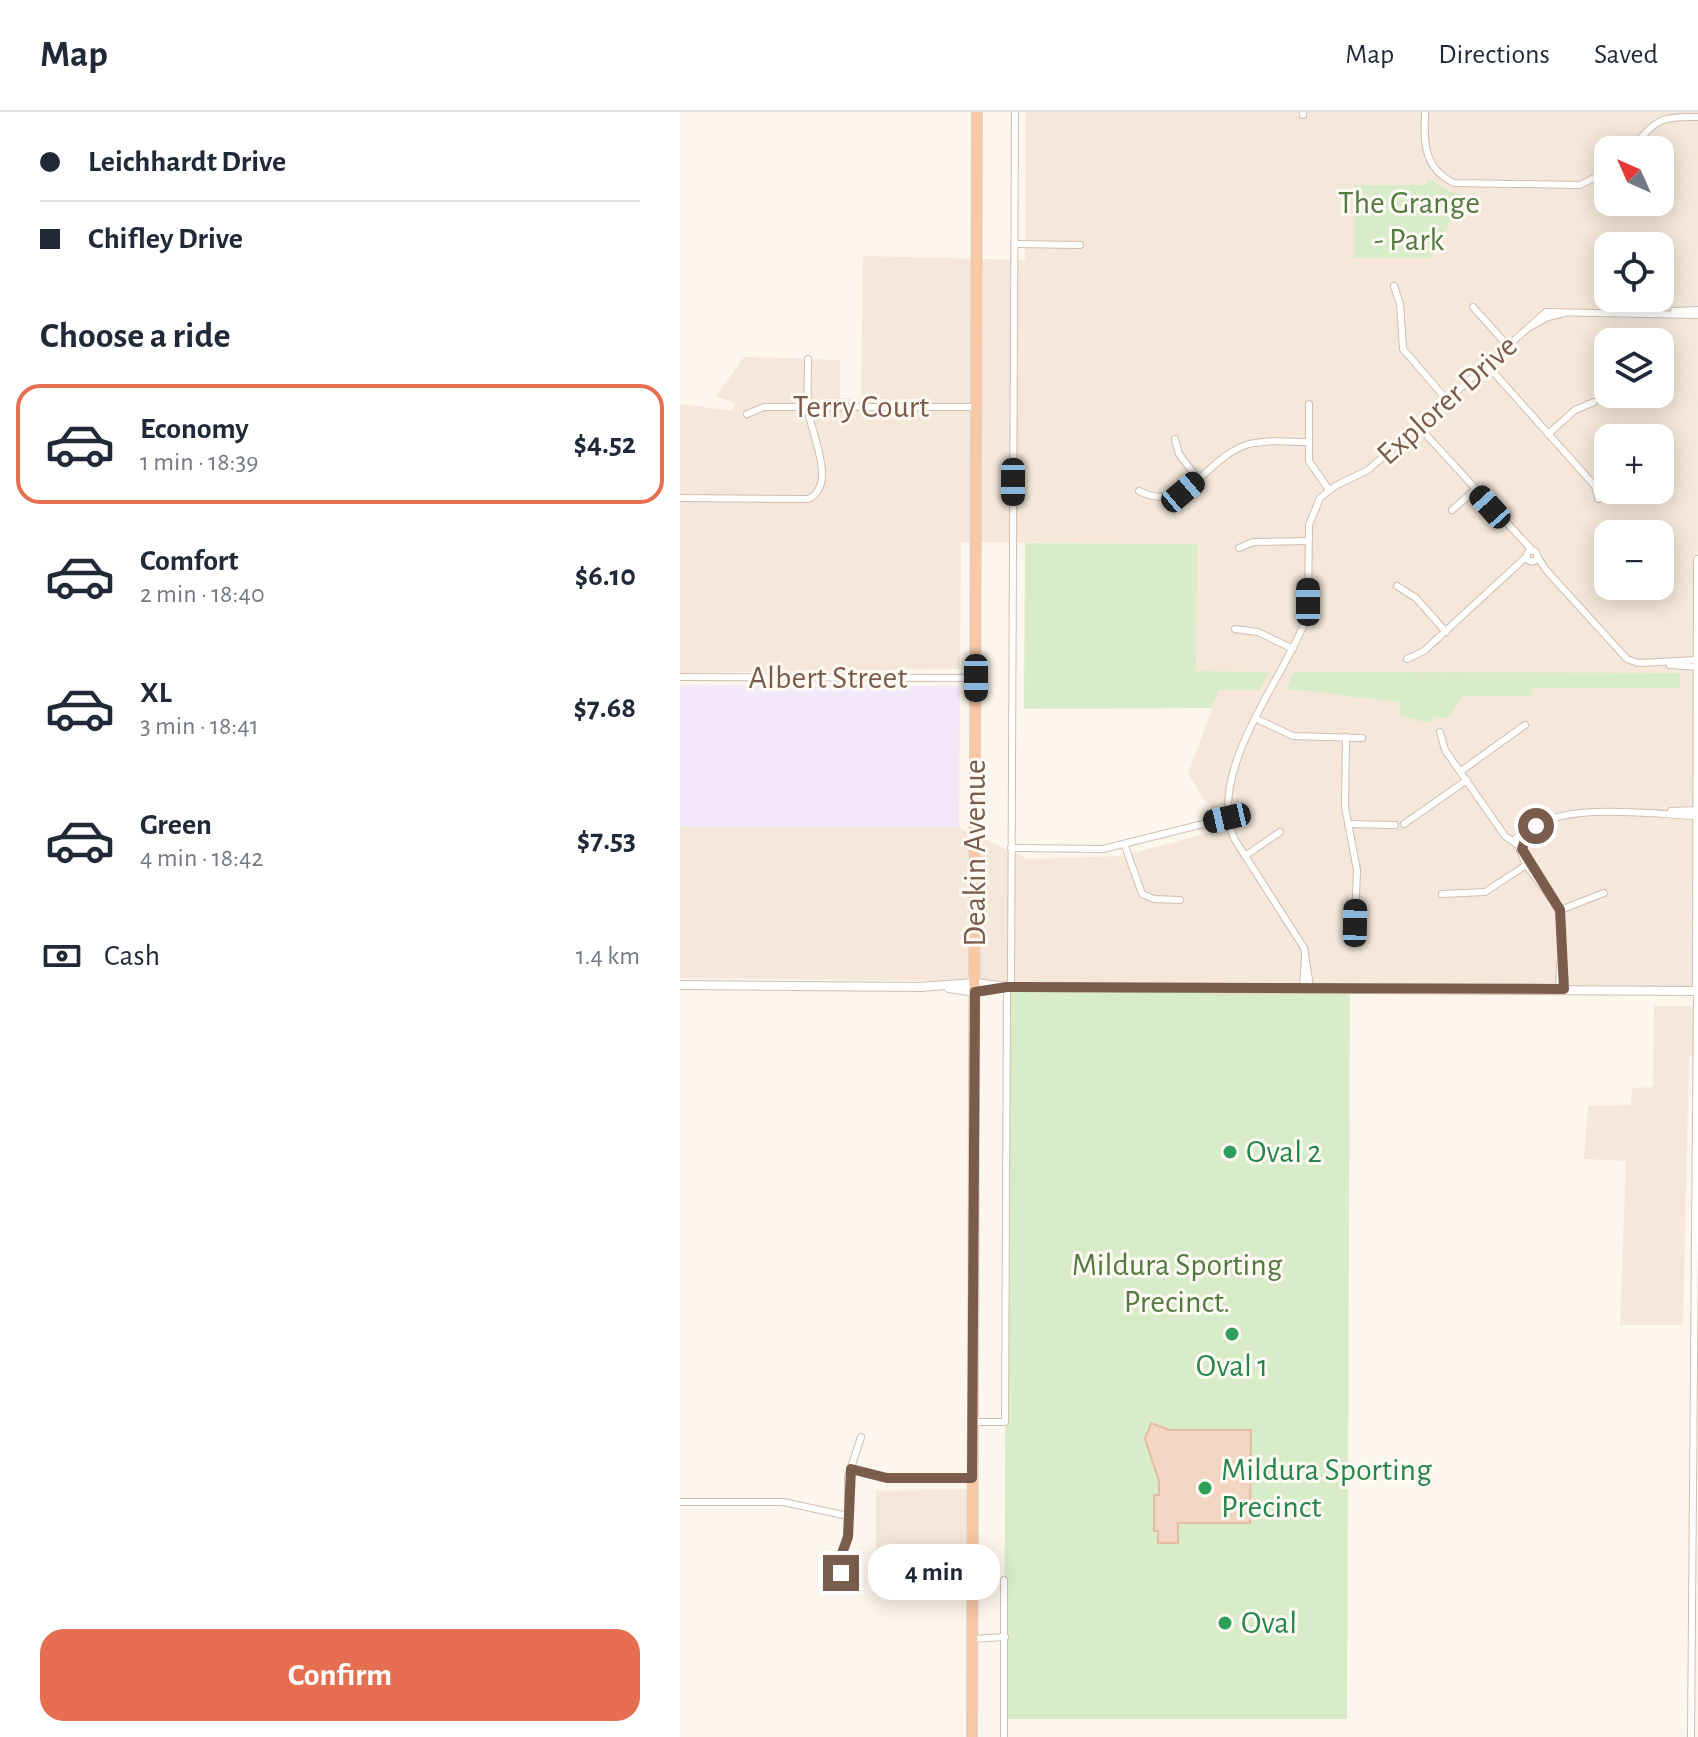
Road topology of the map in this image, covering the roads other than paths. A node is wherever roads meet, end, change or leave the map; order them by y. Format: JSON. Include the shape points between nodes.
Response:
{"nodes":[{"id":1,"x":977,"y":112,"type":"edge"},
{"id":2,"x":1015,"y":112,"type":"edge"},
{"id":3,"x":1425,"y":112,"type":"edge"},
{"id":4,"x":1658,"y":112,"type":"edge"},
{"id":5,"x":1698,"y":117,"type":"edge"},
{"id":6,"x":1656,"y":121,"type":"junction"},
{"id":7,"x":1642,"y":136,"type":"edge"},
{"id":8,"x":1594,"y":178,"type":"edge"},
{"id":9,"x":1014,"y":244,"type":"junction"},
{"id":10,"x":1080,"y":245,"type":"dead end"},
{"id":11,"x":1394,"y":286,"type":"dead end"},
{"id":12,"x":1473,"y":307,"type":"dead end"},
{"id":13,"x":1698,"y":312,"type":"edge"},
{"id":14,"x":1508,"y":346,"type":"junction"},
{"id":15,"x":808,"y":359,"type":"dead end"},
{"id":16,"x":1487,"y":365,"type":"junction"},
{"id":17,"x":1447,"y":400,"type":"junction"},
{"id":18,"x":1594,"y":402,"type":"dead end"},
{"id":19,"x":1309,"y":404,"type":"dead end"},
{"id":20,"x":808,"y":407,"type":"junction"},
{"id":21,"x":977,"y":407,"type":"junction"},
{"id":22,"x":747,"y":414,"type":"dead end"},
{"id":23,"x":1418,"y":426,"type":"junction"},
{"id":24,"x":1548,"y":434,"type":"junction"},
{"id":25,"x":1175,"y":439,"type":"dead end"},
{"id":26,"x":1308,"y":442,"type":"junction"},
{"id":27,"x":1198,"y":479,"type":"junction"},
{"id":28,"x":1594,"y":485,"type":"edge"},
{"id":29,"x":1329,"y":490,"type":"junction"},
{"id":30,"x":1475,"y":490,"type":"junction"},
{"id":31,"x":1139,"y":491,"type":"dead end"},
{"id":32,"x":680,"y":498,"type":"edge"},
{"id":33,"x":1452,"y":510,"type":"dead end"},
{"id":34,"x":1308,"y":541,"type":"junction"},
{"id":35,"x":1239,"y":548,"type":"dead end"},
{"id":36,"x":1531,"y":556,"type":"junction"},
{"id":37,"x":1698,"y":560,"type":"edge"},
{"id":38,"x":1397,"y":586,"type":"dead end"},
{"id":39,"x":1235,"y":629,"type":"dead end"},
{"id":40,"x":1446,"y":632,"type":"junction"},
{"id":41,"x":1293,"y":649,"type":"junction"},
{"id":42,"x":1407,"y":659,"type":"dead end"},
{"id":43,"x":1698,"y":660,"type":"edge"},
{"id":44,"x":1659,"y":663,"type":"junction"},
{"id":45,"x":1698,"y":667,"type":"edge"},
{"id":46,"x":680,"y":677,"type":"edge"},
{"id":47,"x":976,"y":678,"type":"junction"},
{"id":48,"x":1698,"y":696,"type":"edge"},
{"id":49,"x":1698,"y":702,"type":"edge"},
{"id":50,"x":1257,"y":719,"type":"junction"},
{"id":51,"x":1525,"y":725,"type":"dead end"},
{"id":52,"x":1440,"y":732,"type":"dead end"},
{"id":53,"x":1346,"y":737,"type":"junction"},
{"id":54,"x":1362,"y":738,"type":"dead end"},
{"id":55,"x":1461,"y":771,"type":"junction"},
{"id":56,"x":1467,"y":780,"type":"junction"},
{"id":57,"x":1698,"y":813,"type":"edge"},
{"id":58,"x":1227,"y":818,"type":"junction"},
{"id":59,"x":1348,"y":824,"type":"junction"},
{"id":60,"x":1404,"y":824,"type":"dead end"},
{"id":61,"x":1395,"y":825,"type":"dead end"},
{"id":62,"x":1280,"y":832,"type":"dead end"},
{"id":63,"x":1520,"y":843,"type":"junction"},
{"id":64,"x":1125,"y":846,"type":"junction"},
{"id":65,"x":1011,"y":848,"type":"junction"},
{"id":66,"x":1245,"y":856,"type":"junction"},
{"id":67,"x":1528,"y":864,"type":"junction"},
{"id":68,"x":1698,"y":888,"type":"edge"},
{"id":69,"x":1604,"y":893,"type":"dead end"},
{"id":70,"x":1442,"y":894,"type":"dead end"},
{"id":71,"x":1180,"y":900,"type":"dead end"},
{"id":72,"x":1560,"y":910,"type":"junction"},
{"id":73,"x":1355,"y":923,"type":"dead end"},
{"id":74,"x":680,"y":985,"type":"edge"},
{"id":75,"x":975,"y":987,"type":"junction"},
{"id":76,"x":1009,"y":987,"type":"junction"},
{"id":77,"x":1306,"y":987,"type":"junction"},
{"id":78,"x":1562,"y":989,"type":"junction"},
{"id":79,"x":1697,"y":991,"type":"edge"},
{"id":80,"x":973,"y":1422,"type":"junction"},
{"id":81,"x":861,"y":1437,"type":"dead end"},
{"id":82,"x":851,"y":1469,"type":"junction"},
{"id":83,"x":972,"y":1478,"type":"junction"},
{"id":84,"x":680,"y":1502,"type":"edge"},
{"id":85,"x":848,"y":1516,"type":"junction"},
{"id":86,"x":841,"y":1573,"type":"dead end"},
{"id":87,"x":1004,"y":1580,"type":"dead end"},
{"id":88,"x":1005,"y":1637,"type":"junction"},
{"id":89,"x":972,"y":1639,"type":"junction"},
{"id":90,"x":972,"y":1737,"type":"edge"},
{"id":91,"x":1004,"y":1737,"type":"edge"},
{"id":92,"x":1691,"y":1737,"type":"edge"}],
"edges":[{"from":1,"to":21,"type":"highway","name":"Deakin Avenue"},
{"from":2,"to":9,"type":"street","name":"Deakin Avenue"},
{"from":3,"to":8,"type":"street","via":[[1427,155],[1439,175],[1454,183],[1580,185]]},
{"from":4,"to":6,"type":"street"},
{"from":5,"to":6,"type":"street"},
{"from":6,"to":7,"type":"street"},
{"from":9,"to":10,"type":"street"},
{"from":9,"to":65,"type":"street","name":"Deakin Avenue"},
{"from":11,"to":17,"type":"street","via":[[1403,349]]},
{"from":12,"to":14,"type":"street"},
{"from":13,"to":14,"type":"street","name":"Explorer Drive","via":[[1570,312],[1548,317]]},
{"from":14,"to":16,"type":"street","name":"Explorer Drive"},
{"from":15,"to":20,"type":"street"},
{"from":16,"to":17,"type":"street","name":"Explorer Drive"},
{"from":16,"to":24,"type":"street"},
{"from":17,"to":23,"type":"street","name":"Explorer Drive"},
{"from":18,"to":24,"type":"street","via":[[1575,410]]},
{"from":19,"to":26,"type":"street"},
{"from":20,"to":21,"type":"street","name":"Terry Court"},
{"from":20,"to":22,"type":"street","name":"Terry Court","via":[[764,407]]},
{"from":20,"to":32,"type":"street","via":[[820,449],[816,495]]},
{"from":21,"to":47,"type":"highway","name":"Deakin Avenue"},
{"from":23,"to":29,"type":"street","name":"Explorer Drive","via":[[1368,470]]},
{"from":23,"to":30,"type":"street"},
{"from":24,"to":28,"type":"street"},
{"from":25,"to":27,"type":"street","via":[[1179,454]]},
{"from":26,"to":27,"type":"street","via":[[1246,445]]},
{"from":26,"to":29,"type":"street","via":[[1311,466]]},
{"from":27,"to":31,"type":"street","via":[[1170,498]]},
{"from":29,"to":34,"type":"street","via":[[1313,508]]},
{"from":30,"to":33,"type":"street"},
{"from":30,"to":36,"type":"street"},
{"from":34,"to":35,"type":"street","via":[[1253,542]]},
{"from":34,"to":41,"type":"street","via":[[1307,613]]},
{"from":36,"to":40,"type":"street"},
{"from":36,"to":44,"type":"street","via":[[1623,657]]},
{"from":37,"to":43,"type":"street"},
{"from":38,"to":40,"type":"street","via":[[1416,598]]},
{"from":39,"to":41,"type":"street","via":[[1258,632]]},
{"from":40,"to":42,"type":"street"},
{"from":41,"to":50,"type":"street"},
{"from":43,"to":44,"type":"street"},
{"from":43,"to":45,"type":"street"},
{"from":44,"to":45,"type":"street"},
{"from":45,"to":48,"type":"street"},
{"from":46,"to":47,"type":"street","name":"Albert Street"},
{"from":47,"to":75,"type":"highway","name":"Deakin Avenue"},
{"from":48,"to":49,"type":"street"},
{"from":49,"to":57,"type":"street"},
{"from":50,"to":53,"type":"street","via":[[1293,736]]},
{"from":50,"to":58,"type":"street","via":[[1228,779]]},
{"from":51,"to":55,"type":"street"},
{"from":52,"to":55,"type":"street","via":[[1445,750]]},
{"from":53,"to":54,"type":"street"},
{"from":53,"to":59,"type":"street"},
{"from":55,"to":56,"type":"street"},
{"from":56,"to":60,"type":"street"},
{"from":56,"to":63,"type":"street","via":[[1503,830]]},
{"from":57,"to":63,"type":"street","via":[[1576,813],[1544,822]]},
{"from":57,"to":68,"type":"street"},
{"from":58,"to":64,"type":"street"},
{"from":58,"to":66,"type":"street"},
{"from":59,"to":61,"type":"street"},
{"from":59,"to":73,"type":"street","via":[[1357,870]]},
{"from":62,"to":66,"type":"street"},
{"from":63,"to":67,"type":"street"},
{"from":64,"to":65,"type":"street"},
{"from":64,"to":71,"type":"street","via":[[1142,894]]},
{"from":65,"to":76,"type":"street","name":"Deakin Avenue"},
{"from":66,"to":77,"type":"street","via":[[1306,953]]},
{"from":67,"to":70,"type":"street","via":[[1485,892]]},
{"from":67,"to":72,"type":"street"},
{"from":68,"to":79,"type":"street"},
{"from":69,"to":72,"type":"street"},
{"from":72,"to":78,"type":"street"},
{"from":74,"to":75,"type":"street"},
{"from":75,"to":76,"type":"street"},
{"from":75,"to":80,"type":"highway","name":"Deakin Avenue"},
{"from":76,"to":77,"type":"street"},
{"from":76,"to":80,"type":"street","name":"Deakin Avenue","via":[[1005,1422]]},
{"from":77,"to":78,"type":"street"},
{"from":78,"to":79,"type":"street"},
{"from":79,"to":92,"type":"street"},
{"from":80,"to":83,"type":"highway","name":"Deakin Avenue"},
{"from":81,"to":82,"type":"street"},
{"from":82,"to":83,"type":"street","via":[[887,1478]]},
{"from":82,"to":85,"type":"street"},
{"from":83,"to":89,"type":"highway","name":"Deakin Avenue"},
{"from":84,"to":85,"type":"street","via":[[783,1502]]},
{"from":85,"to":86,"type":"street"},
{"from":87,"to":88,"type":"street"},
{"from":88,"to":89,"type":"street"},
{"from":88,"to":91,"type":"street"},
{"from":89,"to":90,"type":"highway","name":"Deakin Avenue"}]}
